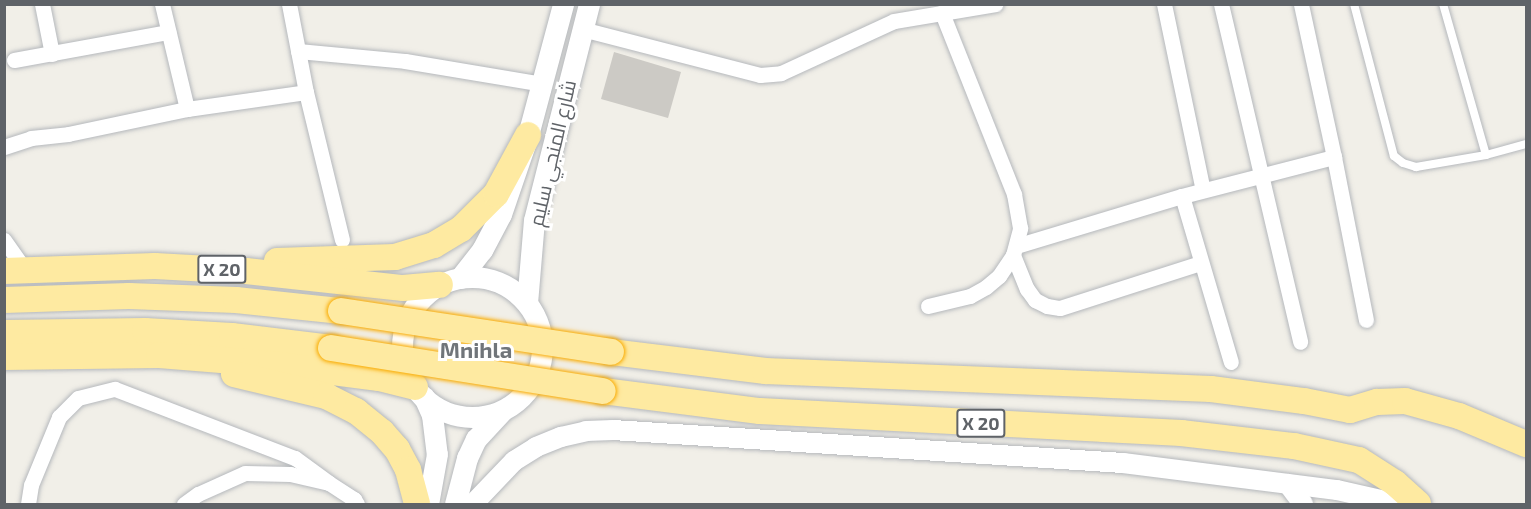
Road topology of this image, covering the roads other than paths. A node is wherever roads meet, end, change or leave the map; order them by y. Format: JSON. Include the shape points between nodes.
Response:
{"nodes":[{"id":1,"x":42,"y":4,"type":"edge"},
{"id":2,"x":162,"y":4,"type":"edge"},
{"id":3,"x":289,"y":4,"type":"edge"},
{"id":4,"x":563,"y":4,"type":"edge"},
{"id":5,"x":589,"y":4,"type":"edge"},
{"id":6,"x":996,"y":4,"type":"edge"},
{"id":7,"x":1164,"y":4,"type":"edge"},
{"id":8,"x":1221,"y":4,"type":"edge"},
{"id":9,"x":1301,"y":4,"type":"edge"},
{"id":10,"x":1354,"y":4,"type":"edge"},
{"id":11,"x":1443,"y":4,"type":"edge"},
{"id":12,"x":922,"y":10,"type":"edge"},
{"id":13,"x":942,"y":13,"type":"junction"},
{"id":14,"x":582,"y":29,"type":"junction"},
{"id":15,"x":168,"y":32,"type":"junction"},
{"id":16,"x":298,"y":51,"type":"junction"},
{"id":17,"x":52,"y":54,"type":"junction"},
{"id":18,"x":15,"y":60,"type":"dead end"},
{"id":19,"x":542,"y":84,"type":"junction"},
{"id":20,"x":306,"y":92,"type":"junction"},
{"id":21,"x":186,"y":109,"type":"junction"},
{"id":22,"x":528,"y":135,"type":"junction"},
{"id":23,"x":1527,"y":144,"type":"edge"},
{"id":24,"x":4,"y":147,"type":"edge"},
{"id":25,"x":1486,"y":155,"type":"junction"},
{"id":26,"x":1334,"y":158,"type":"junction"},
{"id":27,"x":1262,"y":175,"type":"junction"},
{"id":28,"x":1203,"y":190,"type":"junction"},
{"id":29,"x":1182,"y":196,"type":"junction"},
{"id":30,"x":4,"y":240,"type":"edge"},
{"id":31,"x":342,"y":240,"type":"dead end"},
{"id":32,"x":1015,"y":250,"type":"junction"},
{"id":33,"x":1200,"y":263,"type":"junction"},
{"id":34,"x":155,"y":266,"type":"junction"},
{"id":35,"x":14,"y":270,"type":"edge"},
{"id":36,"x":450,"y":281,"type":"junction"},
{"id":37,"x":4,"y":300,"type":"edge"},
{"id":38,"x":527,"y":303,"type":"junction"},
{"id":39,"x":927,"y":306,"type":"dead end"},
{"id":40,"x":1366,"y":320,"type":"dead end"},
{"id":41,"x":4,"y":333,"type":"edge"},
{"id":42,"x":1300,"y":342,"type":"dead end"},
{"id":43,"x":118,"y":355,"type":"junction"},
{"id":44,"x":4,"y":357,"type":"edge"},
{"id":45,"x":1231,"y":362,"type":"dead end"},
{"id":46,"x":420,"y":392,"type":"junction"},
{"id":47,"x":505,"y":409,"type":"junction"},
{"id":48,"x":1527,"y":444,"type":"edge"},
{"id":49,"x":328,"y":483,"type":"junction"},
{"id":50,"x":1287,"y":484,"type":"junction"},
{"id":51,"x":28,"y":504,"type":"edge"},
{"id":52,"x":184,"y":504,"type":"edge"},
{"id":53,"x":357,"y":504,"type":"edge"},
{"id":54,"x":417,"y":504,"type":"edge"},
{"id":55,"x":428,"y":504,"type":"edge"},
{"id":56,"x":454,"y":504,"type":"edge"},
{"id":57,"x":473,"y":504,"type":"edge"},
{"id":58,"x":1303,"y":504,"type":"edge"},
{"id":59,"x":1398,"y":504,"type":"edge"},
{"id":60,"x":1418,"y":504,"type":"edge"}],
"edges":[{"from":1,"to":17,"type":"street"},
{"from":2,"to":15,"type":"street"},
{"from":3,"to":16,"type":"street"},
{"from":4,"to":19,"type":"main road","name":"شارع المنجي سليم"},
{"from":5,"to":14,"type":"main road","name":"شارع المنجي سليم"},
{"from":6,"to":13,"type":"street"},
{"from":7,"to":28,"type":"street"},
{"from":8,"to":27,"type":"street"},
{"from":9,"to":26,"type":"street"},
{"from":10,"to":25,"type":"lane","via":[[1394,156],[1416,167]]},
{"from":11,"to":25,"type":"lane"},
{"from":12,"to":13,"type":"street"},
{"from":12,"to":14,"type":"street","via":[[782,73],[760,75]]},
{"from":13,"to":32,"type":"street","via":[[1014,194],[1019,211]]},
{"from":14,"to":38,"type":"main road","name":"شارع المنجي سليم","via":[[534,220]]},
{"from":15,"to":17,"type":"street"},
{"from":15,"to":21,"type":"street"},
{"from":16,"to":19,"type":"street","via":[[405,61]]},
{"from":16,"to":20,"type":"street"},
{"from":17,"to":18,"type":"street"},
{"from":19,"to":22,"type":"main road","name":"شارع المنجي سليم"},
{"from":20,"to":21,"type":"street"},
{"from":20,"to":31,"type":"street"},
{"from":21,"to":24,"type":"street","via":[[32,138]]},
{"from":22,"to":34,"type":"highway","via":[[496,194],[461,229],[434,245],[395,257]]},
{"from":22,"to":36,"type":"main road","name":"شارع المنجي سليم","via":[[501,214],[482,250]]},
{"from":23,"to":25,"type":"lane"},
{"from":26,"to":27,"type":"street"},
{"from":26,"to":40,"type":"street"},
{"from":27,"to":28,"type":"street"},
{"from":27,"to":42,"type":"street"},
{"from":28,"to":29,"type":"street"},
{"from":29,"to":32,"type":"street"},
{"from":29,"to":33,"type":"street"},
{"from":30,"to":35,"type":"street"},
{"from":32,"to":33,"type":"street","via":[[1027,289],[1035,300],[1060,308]]},
{"from":32,"to":39,"type":"street","via":[[999,276],[986,287],[970,296]]},
{"from":33,"to":45,"type":"street"},
{"from":34,"to":35,"type":"highway","number":"X 20"},
{"from":34,"to":36,"type":"highway","number":"X 20","via":[[246,271],[403,288]]},
{"from":36,"to":38,"type":"main road","via":[[479,277],[497,281]]},
{"from":36,"to":46,"type":"main road","via":[[417,304],[404,331],[406,370]]},
{"from":37,"to":48,"type":"highway","number":"X 20","bridge":true,"via":[[129,296],[236,300],[341,311],[765,371],[1210,389],[1350,410],[1384,401],[1419,403]]},
{"from":38,"to":47,"type":"main road","via":[[542,336],[541,361],[532,383]]},
{"from":41,"to":60,"type":"highway","number":"X 20","bridge":true,"via":[[145,331],[232,336],[760,411],[1181,433],[1294,446],[1359,460],[1395,483]]},
{"from":43,"to":44,"type":"highway"},
{"from":43,"to":46,"type":"highway","via":[[271,364],[379,378]]},
{"from":43,"to":54,"type":"highway","via":[[212,369],[326,396],[356,411],[397,449],[408,470]]},
{"from":46,"to":47,"type":"main road","via":[[442,410],[463,416],[484,416]]},
{"from":46,"to":55,"type":"main road","via":[[432,415],[437,454]]},
{"from":47,"to":56,"type":"main road","via":[[476,439]]},
{"from":49,"to":51,"type":"street","via":[[295,458],[115,389],[78,398],[59,417],[31,485]]},
{"from":49,"to":52,"type":"street","via":[[290,474],[245,473]]},
{"from":49,"to":53,"type":"street"},
{"from":50,"to":57,"type":"street","number":"X 20","via":[[1067,459],[613,430],[586,431],[536,447],[514,461]]},
{"from":50,"to":58,"type":"street"},
{"from":50,"to":59,"type":"street","number":"X 20"}]}
